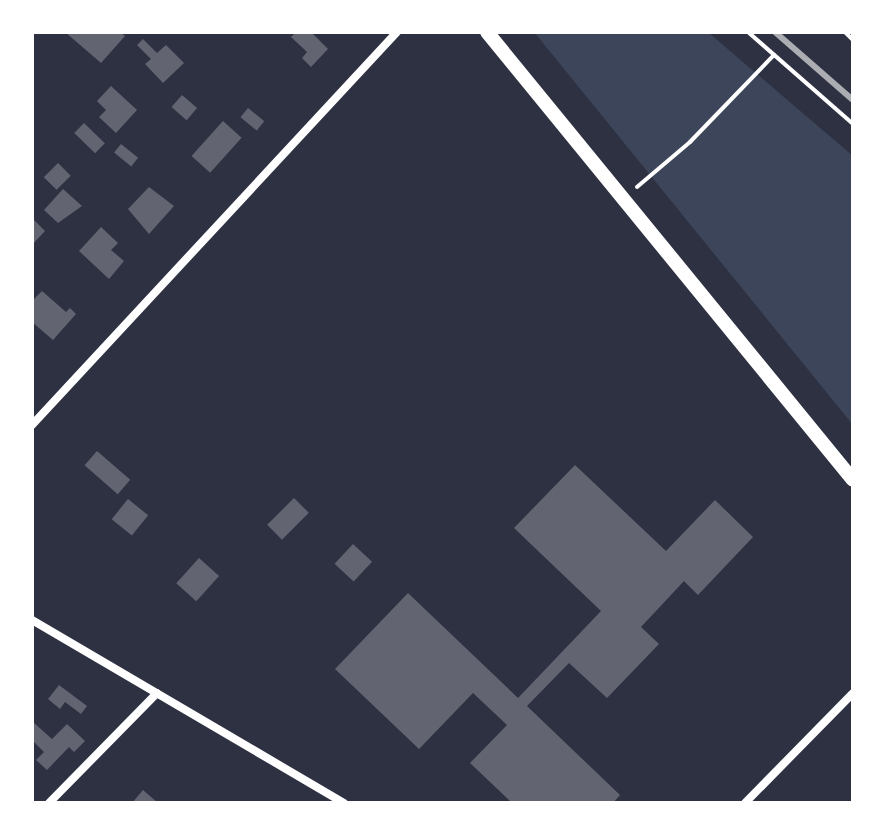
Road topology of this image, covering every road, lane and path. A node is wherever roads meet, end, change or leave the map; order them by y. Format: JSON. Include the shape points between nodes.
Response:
{"nodes":[{"id":1,"x":397,"y":32,"type":"edge"},
{"id":2,"x":487,"y":32,"type":"edge"},
{"id":3,"x":748,"y":32,"type":"edge"},
{"id":4,"x":845,"y":32,"type":"edge"},
{"id":5,"x":853,"y":40,"type":"edge"},
{"id":6,"x":774,"y":55,"type":"junction"},
{"id":7,"x":853,"y":124,"type":"edge"},
{"id":8,"x":623,"y":198,"type":"junction"},
{"id":9,"x":32,"y":425,"type":"edge"},
{"id":10,"x":853,"y":480,"type":"edge"},
{"id":11,"x":32,"y":620,"type":"edge"},
{"id":12,"x":157,"y":693,"type":"junction"},
{"id":13,"x":853,"y":693,"type":"edge"},
{"id":14,"x":49,"y":803,"type":"edge"},
{"id":15,"x":344,"y":803,"type":"edge"},
{"id":16,"x":745,"y":803,"type":"edge"}],
"edges":[{"from":1,"to":9,"type":"street"},
{"from":2,"to":8,"type":"street"},
{"from":3,"to":6,"type":"path"},
{"from":4,"to":5,"type":"path"},
{"from":6,"to":7,"type":"path"},
{"from":6,"to":8,"type":"path","via":[[690,142]]},
{"from":8,"to":10,"type":"street"},
{"from":11,"to":12,"type":"street"},
{"from":12,"to":14,"type":"street"},
{"from":12,"to":15,"type":"street"},
{"from":13,"to":16,"type":"street"}]}
